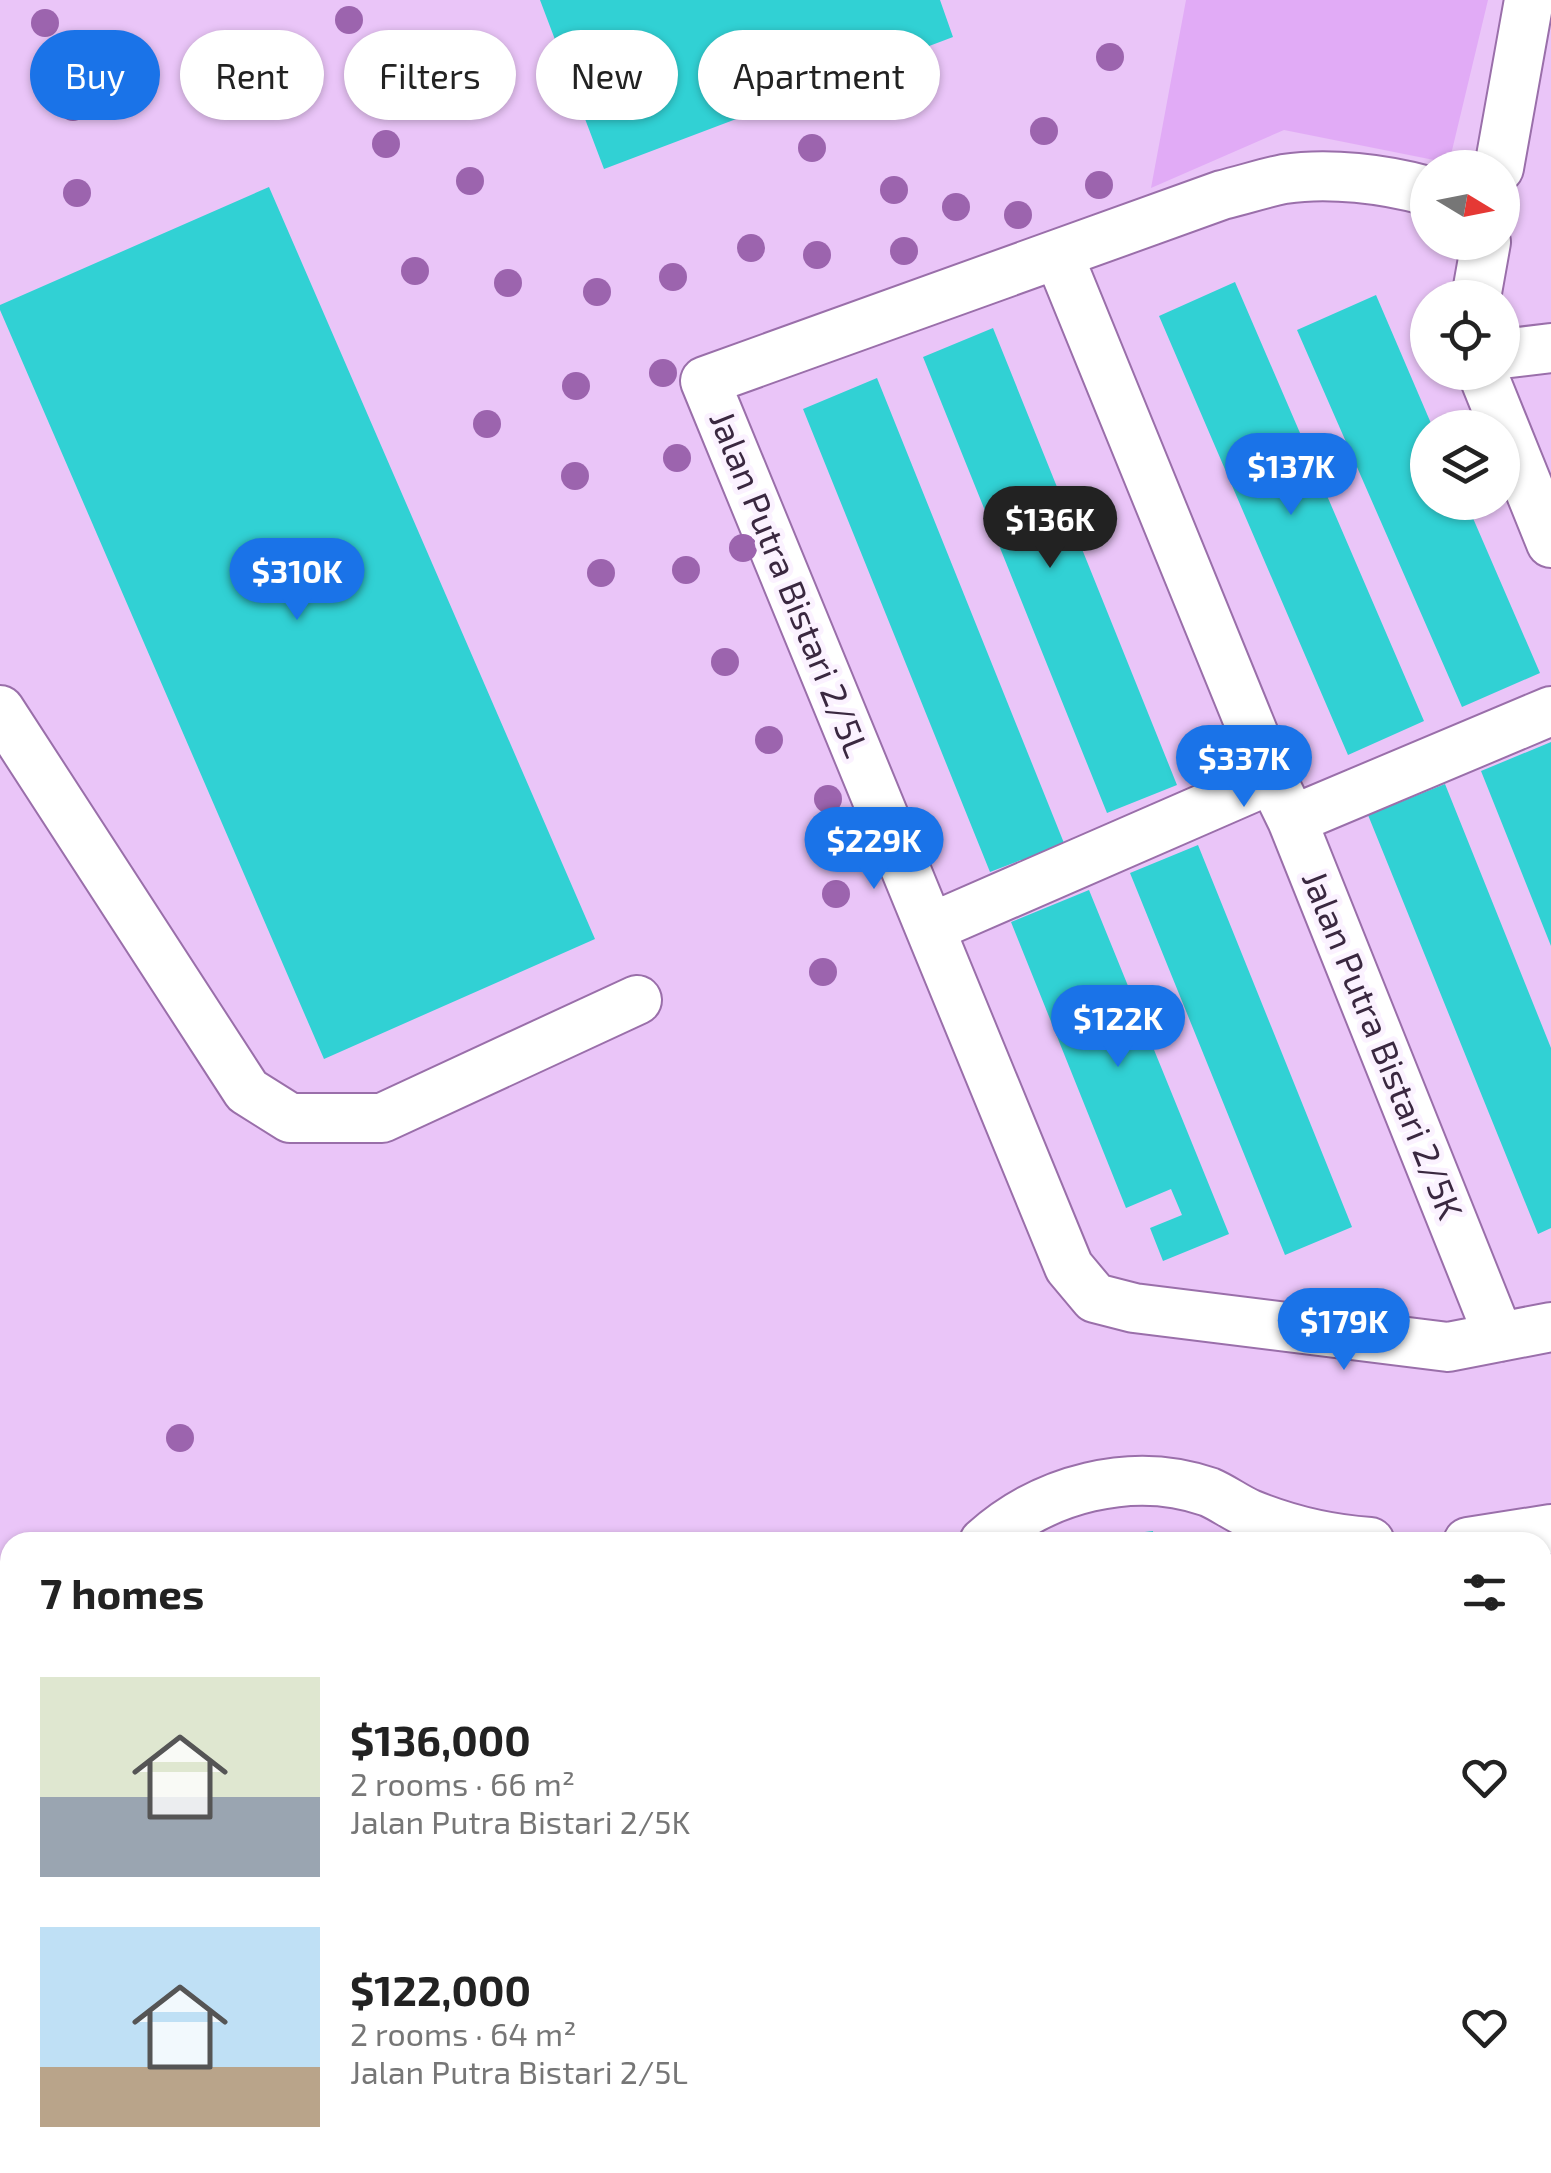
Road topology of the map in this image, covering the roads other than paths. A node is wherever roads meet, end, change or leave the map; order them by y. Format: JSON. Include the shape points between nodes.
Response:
{"nodes":[{"id":1,"x":1529,"y":0,"type":"edge"},
{"id":2,"x":1502,"y":150,"type":"edge"},
{"id":3,"x":1410,"y":186,"type":"edge"},
{"id":4,"x":1058,"y":254,"type":"junction"},
{"id":5,"x":1551,"y":348,"type":"edge"},
{"id":6,"x":1520,"y":352,"type":"edge"},
{"id":7,"x":1489,"y":390,"type":"edge"},
{"id":8,"x":1551,"y":543,"type":"edge"},
{"id":9,"x":0,"y":710,"type":"edge"},
{"id":10,"x":1551,"y":711,"type":"edge"},
{"id":11,"x":1282,"y":800,"type":"junction"},
{"id":12,"x":930,"y":928,"type":"junction"},
{"id":13,"x":637,"y":1000,"type":"dead end"},
{"id":14,"x":1551,"y":1327,"type":"edge"},
{"id":15,"x":1499,"y":1337,"type":"junction"},
{"id":16,"x":998,"y":1532,"type":"edge"},
{"id":17,"x":1281,"y":1532,"type":"edge"}],
"edges":[{"from":1,"to":2,"type":"street"},
{"from":3,"to":4,"type":"street","via":[[1288,178]]},
{"from":4,"to":11,"type":"street","name":"Jalan Putra Bistari 2/5K"},
{"from":4,"to":12,"type":"street","name":"Jalan Putra Bistari 2/5L","via":[[706,381]]},
{"from":5,"to":6,"type":"street"},
{"from":7,"to":8,"type":"street"},
{"from":9,"to":13,"type":"street","via":[[248,1091],[290,1118],[382,1118]]},
{"from":10,"to":11,"type":"street"},
{"from":11,"to":12,"type":"street"},
{"from":11,"to":15,"type":"street","name":"Jalan Putra Bistari 2/5K"},
{"from":12,"to":15,"type":"street","name":"Jalan Putra Bistari 2/5L","via":[[1069,1268],[1095,1298],[1448,1347]]},
{"from":14,"to":15,"type":"street","name":"Jalan Putra Bistari 2/5L"},
{"from":16,"to":17,"type":"street","via":[[1033,1506],[1143,1480],[1211,1493]]}]}
